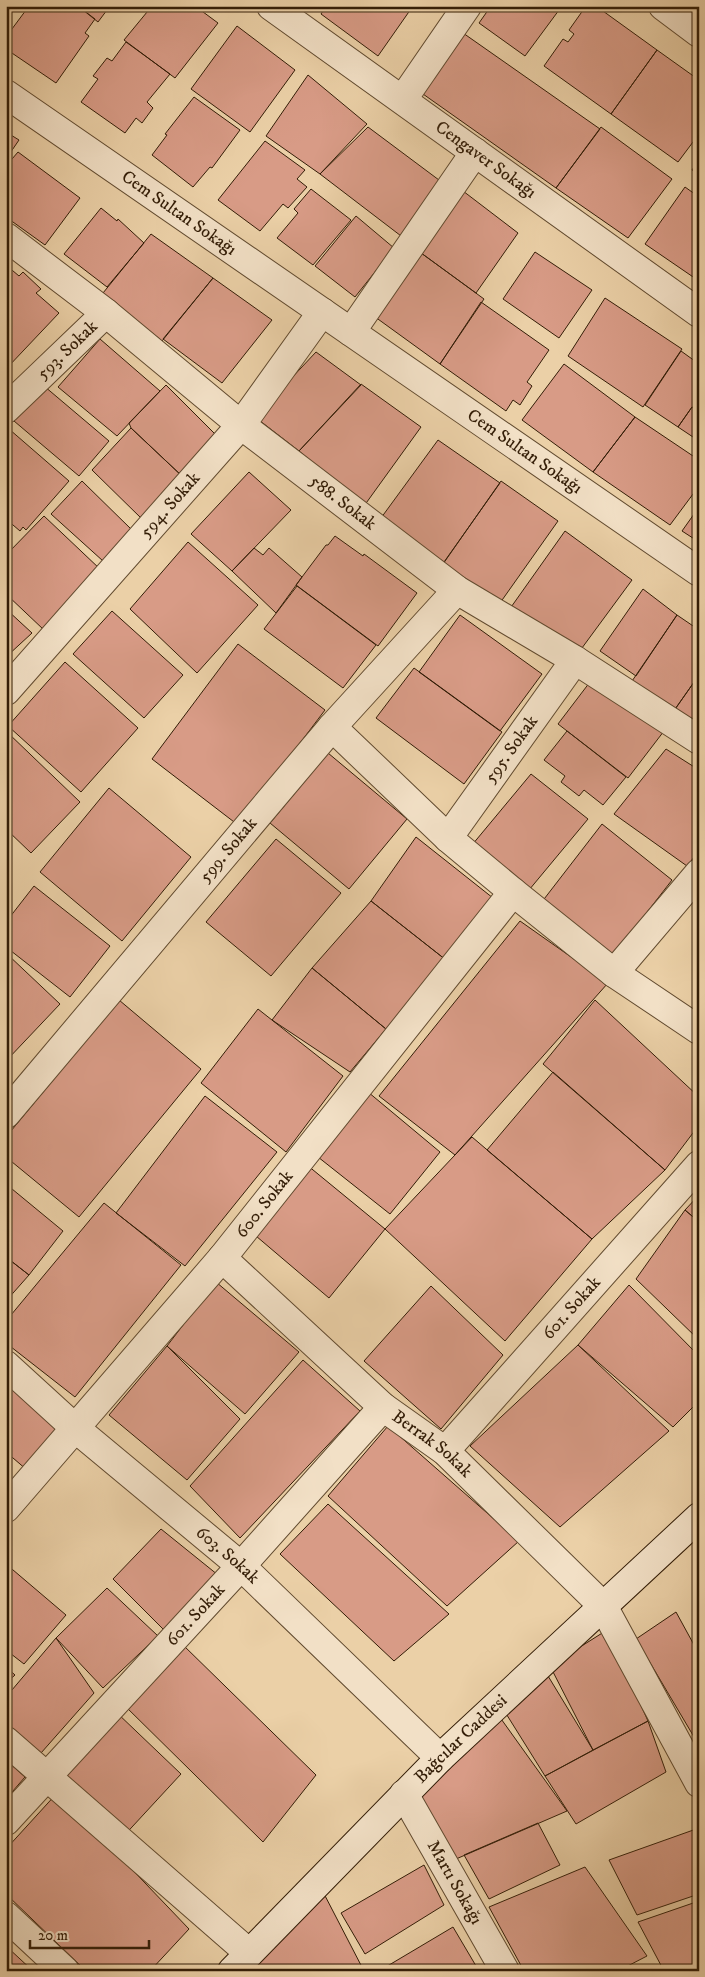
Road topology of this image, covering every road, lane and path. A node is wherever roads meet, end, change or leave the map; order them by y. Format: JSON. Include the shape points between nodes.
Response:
{"nodes":[{"id":1,"x":271,"y":6,"type":"edge"},
{"id":2,"x":467,"y":6,"type":"edge"},
{"id":3,"x":663,"y":6,"type":"edge"},
{"id":4,"x":699,"y":33,"type":"edge"},
{"id":5,"x":6,"y":94,"type":"edge"},
{"id":6,"x":403,"y":99,"type":"junction"},
{"id":7,"x":475,"y":152,"type":"junction"},
{"id":8,"x":6,"y":236,"type":"edge"},
{"id":9,"x":322,"y":312,"type":"junction"},
{"id":10,"x":699,"y":312,"type":"edge"},
{"id":11,"x":106,"y":313,"type":"junction"},
{"id":12,"x":351,"y":332,"type":"junction"},
{"id":13,"x":6,"y":409,"type":"edge"},
{"id":14,"x":241,"y":424,"type":"junction"},
{"id":15,"x":699,"y":572,"type":"edge"},
{"id":16,"x":457,"y":590,"type":"junction"},
{"id":17,"x":576,"y":660,"type":"junction"},
{"id":18,"x":6,"y":691,"type":"edge"},
{"id":19,"x":332,"y":727,"type":"junction"},
{"id":20,"x":699,"y":740,"type":"edge"},
{"id":21,"x":448,"y":838,"type":"junction"},
{"id":22,"x":699,"y":873,"type":"edge"},
{"id":23,"x":513,"y":892,"type":"junction"},
{"id":24,"x":614,"y":973,"type":"junction"},
{"id":25,"x":699,"y":1030,"type":"edge"},
{"id":26,"x":6,"y":1114,"type":"edge"},
{"id":27,"x":699,"y":1165,"type":"edge"},
{"id":28,"x":222,"y":1258,"type":"junction"},
{"id":29,"x":6,"y":1365,"type":"edge"},
{"id":30,"x":383,"y":1407,"type":"junction"},
{"id":31,"x":75,"y":1428,"type":"junction"},
{"id":32,"x":445,"y":1451,"type":"junction"},
{"id":33,"x":6,"y":1508,"type":"edge"},
{"id":34,"x":699,"y":1517,"type":"edge"},
{"id":35,"x":241,"y":1566,"type":"junction"},
{"id":36,"x":602,"y":1606,"type":"junction"},
{"id":37,"x":6,"y":1741,"type":"edge"},
{"id":38,"x":440,"y":1758,"type":"junction"},
{"id":39,"x":47,"y":1776,"type":"junction"},
{"id":40,"x":699,"y":1783,"type":"edge"},
{"id":41,"x":404,"y":1794,"type":"junction"},
{"id":42,"x":6,"y":1821,"type":"edge"},
{"id":43,"x":6,"y":1916,"type":"edge"},
{"id":44,"x":241,"y":1962,"type":"edge"},
{"id":45,"x":65,"y":1971,"type":"edge"},
{"id":46,"x":505,"y":1971,"type":"edge"}],
"edges":[{"from":1,"to":6,"type":"street","name":"Cengaver Sokağı"},
{"from":2,"to":6,"type":"street"},
{"from":3,"to":4,"type":"street"},
{"from":5,"to":9,"type":"street","name":"Cem Sultan Sokağı"},
{"from":6,"to":7,"type":"street","name":"Cengaver Sokağı"},
{"from":7,"to":10,"type":"street","name":"Cengaver Sokağı"},
{"from":7,"to":12,"type":"street"},
{"from":8,"to":11,"type":"street","name":"588. Sokak"},
{"from":9,"to":12,"type":"street","name":"Cem Sultan Sokağı"},
{"from":9,"to":14,"type":"street","name":"594. Sokak"},
{"from":11,"to":13,"type":"street","name":"593. Sokak"},
{"from":11,"to":14,"type":"street","name":"588. Sokak"},
{"from":12,"to":15,"type":"street","name":"Cem Sultan Sokağı"},
{"from":14,"to":16,"type":"street","name":"588. Sokak"},
{"from":14,"to":18,"type":"street","name":"594. Sokak"},
{"from":16,"to":17,"type":"street","name":"588. Sokak"},
{"from":16,"to":19,"type":"street","name":"599. Sokak"},
{"from":17,"to":20,"type":"street","name":"588. Sokak"},
{"from":17,"to":21,"type":"street","name":"595. Sokak"},
{"from":19,"to":21,"type":"street"},
{"from":19,"to":26,"type":"street","name":"599. Sokak"},
{"from":21,"to":23,"type":"street"},
{"from":22,"to":24,"type":"street"},
{"from":23,"to":24,"type":"street"},
{"from":23,"to":28,"type":"street","name":"600. Sokak"},
{"from":24,"to":25,"type":"street"},
{"from":27,"to":32,"type":"street","name":"601. Sokak"},
{"from":28,"to":30,"type":"street","name":"Berrak Sokak"},
{"from":28,"to":31,"type":"street","name":"600. Sokak"},
{"from":29,"to":31,"type":"street","name":"603. Sokak"},
{"from":30,"to":32,"type":"street","name":"Berrak Sokak"},
{"from":30,"to":35,"type":"street","name":"601. Sokak"},
{"from":31,"to":33,"type":"street","name":"600. Sokak"},
{"from":31,"to":35,"type":"street","name":"603. Sokak"},
{"from":32,"to":36,"type":"street","name":"Berrak Sokak"},
{"from":34,"to":36,"type":"street","name":"Bağcılar Caddesi"},
{"from":35,"to":38,"type":"street","name":"603. Sokak"},
{"from":35,"to":39,"type":"street","name":"601. Sokak"},
{"from":36,"to":38,"type":"street","name":"Bağcılar Caddesi"},
{"from":36,"to":40,"type":"street","name":"Berrak Sokak"},
{"from":37,"to":39,"type":"street"},
{"from":38,"to":41,"type":"street","name":"Bağcılar Caddesi"},
{"from":39,"to":42,"type":"street","name":"601. Sokak"},
{"from":39,"to":44,"type":"street"},
{"from":41,"to":44,"type":"street","name":"Bağcılar Caddesi"},
{"from":41,"to":46,"type":"street","name":"Martı Sokağı"},
{"from":43,"to":45,"type":"street"}]}
